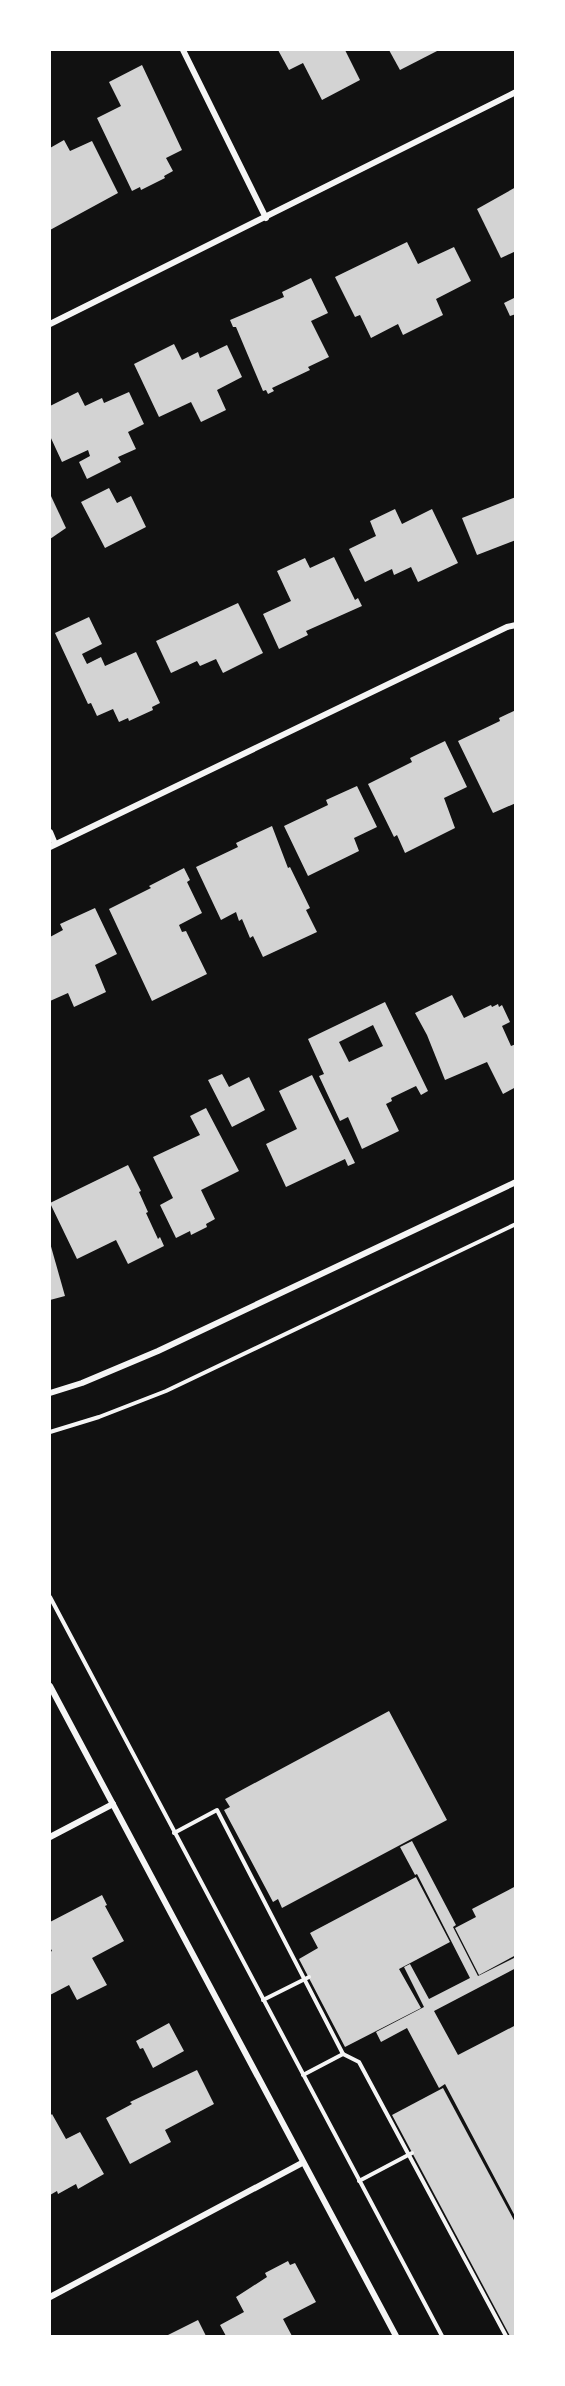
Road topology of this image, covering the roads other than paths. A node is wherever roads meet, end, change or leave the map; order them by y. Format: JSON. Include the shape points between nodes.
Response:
{"nodes":[{"id":1,"x":183,"y":50,"type":"edge"},
{"id":2,"x":516,"y":92,"type":"edge"},
{"id":3,"x":266,"y":218,"type":"junction"},
{"id":4,"x":50,"y":324,"type":"edge"},
{"id":5,"x":516,"y":625,"type":"edge"},
{"id":6,"x":50,"y":832,"type":"edge"},
{"id":7,"x":52,"y":846,"type":"edge"},
{"id":8,"x":516,"y":1182,"type":"edge"},
{"id":9,"x":50,"y":1393,"type":"edge"},
{"id":10,"x":50,"y":1686,"type":"edge"},
{"id":11,"x":113,"y":1804,"type":"junction"},
{"id":12,"x":50,"y":1837,"type":"edge"},
{"id":13,"x":302,"y":2163,"type":"junction"},
{"id":14,"x":50,"y":2297,"type":"edge"},
{"id":15,"x":396,"y":2337,"type":"edge"}],
"edges":[{"from":1,"to":3,"type":"street"},
{"from":2,"to":3,"type":"street"},
{"from":3,"to":4,"type":"street"},
{"from":5,"to":7,"type":"street"},
{"from":6,"to":7,"type":"street"},
{"from":8,"to":9,"type":"street","via":[[158,1351]]},
{"from":10,"to":11,"type":"street"},
{"from":11,"to":12,"type":"street"},
{"from":11,"to":13,"type":"street"},
{"from":13,"to":14,"type":"street"},
{"from":13,"to":15,"type":"street"}]}
